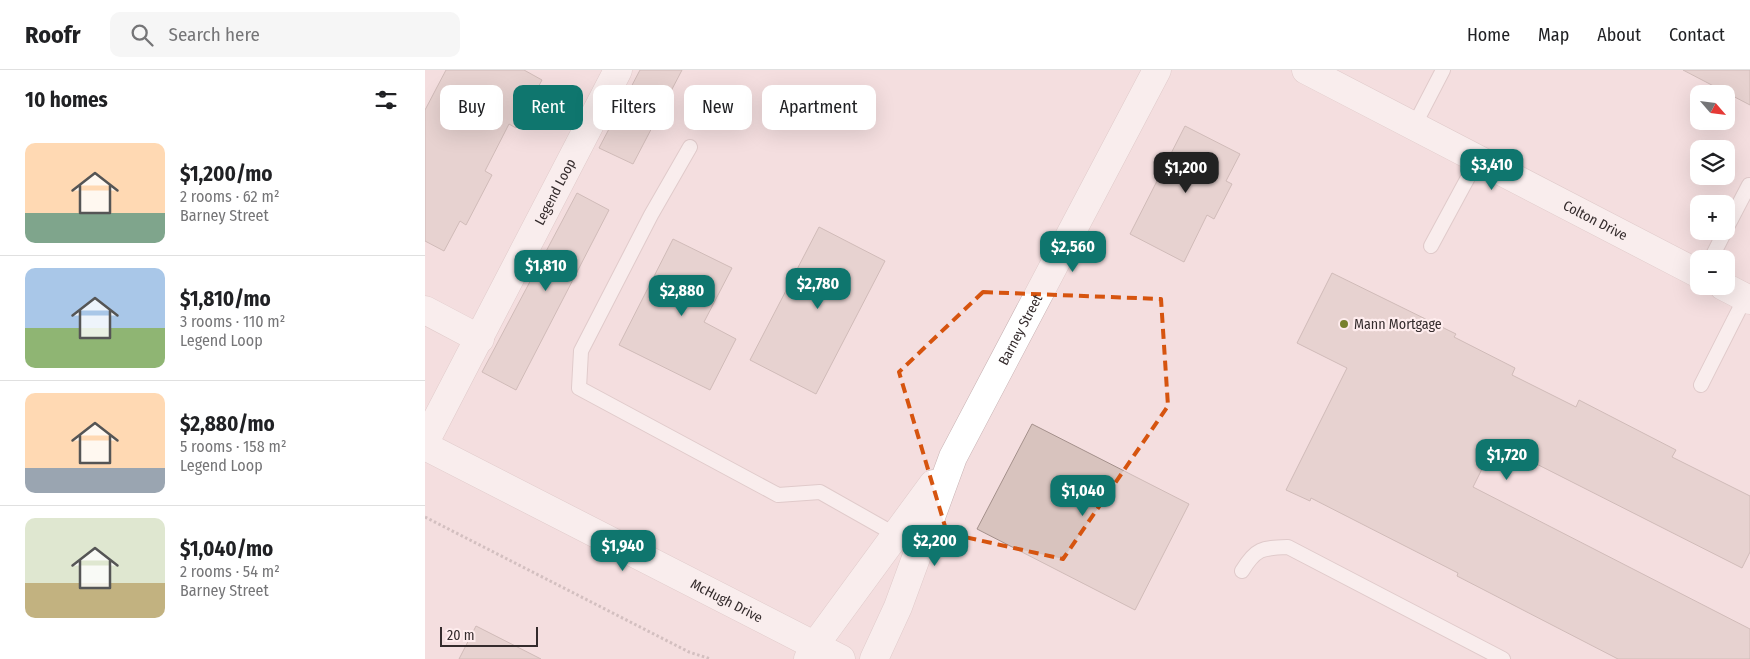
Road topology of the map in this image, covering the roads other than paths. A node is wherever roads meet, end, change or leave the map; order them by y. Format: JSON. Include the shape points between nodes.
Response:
{"nodes":[{"id":1,"x":618,"y":70,"type":"edge"},
{"id":2,"x":1157,"y":70,"type":"edge"},
{"id":3,"x":1305,"y":70,"type":"edge"},
{"id":4,"x":1443,"y":70,"type":"edge"},
{"id":5,"x":1414,"y":126,"type":"junction"},
{"id":6,"x":690,"y":147,"type":"dead end"},
{"id":7,"x":1478,"y":159,"type":"junction"},
{"id":8,"x":1749,"y":185,"type":"edge"},
{"id":9,"x":1735,"y":212,"type":"edge"},
{"id":10,"x":1431,"y":246,"type":"dead end"},
{"id":11,"x":1690,"y":269,"type":"edge"},
{"id":12,"x":1739,"y":295,"type":"edge"},
{"id":13,"x":425,"y":310,"type":"edge"},
{"id":14,"x":480,"y":339,"type":"junction"},
{"id":15,"x":1701,"y":385,"type":"dead end"},
{"id":16,"x":425,"y":444,"type":"edge"},
{"id":17,"x":953,"y":457,"type":"junction"},
{"id":18,"x":896,"y":535,"type":"junction"},
{"id":19,"x":1242,"y":571,"type":"dead end"},
{"id":20,"x":811,"y":652,"type":"edge"},
{"id":21,"x":841,"y":659,"type":"edge"},
{"id":22,"x":874,"y":659,"type":"edge"},
{"id":23,"x":1503,"y":659,"type":"edge"}],
"edges":[{"from":1,"to":14,"type":"street","name":"Legend Loop"},
{"from":2,"to":17,"type":"street","name":"Barney Street"},
{"from":3,"to":5,"type":"street","name":"Colton Drive"},
{"from":4,"to":5,"type":"lane"},
{"from":5,"to":7,"type":"street","name":"Colton Drive"},
{"from":6,"to":18,"type":"lane","via":[[651,215],[581,352],[579,388],[778,495],[820,492]]},
{"from":7,"to":10,"type":"lane"},
{"from":7,"to":11,"type":"street","name":"Colton Drive"},
{"from":8,"to":9,"type":"lane"},
{"from":12,"to":15,"type":"lane"},
{"from":13,"to":14,"type":"street"},
{"from":14,"to":16,"type":"street","name":"Legend Loop"},
{"from":16,"to":20,"type":"street","name":"McHugh Drive"},
{"from":17,"to":18,"type":"street"},
{"from":17,"to":22,"type":"street","via":[[898,607]]},
{"from":18,"to":20,"type":"street"},
{"from":19,"to":23,"type":"lane","via":[[1252,554],[1266,548],[1288,547]]},
{"from":20,"to":21,"type":"street","name":"McHugh Drive"}]}
